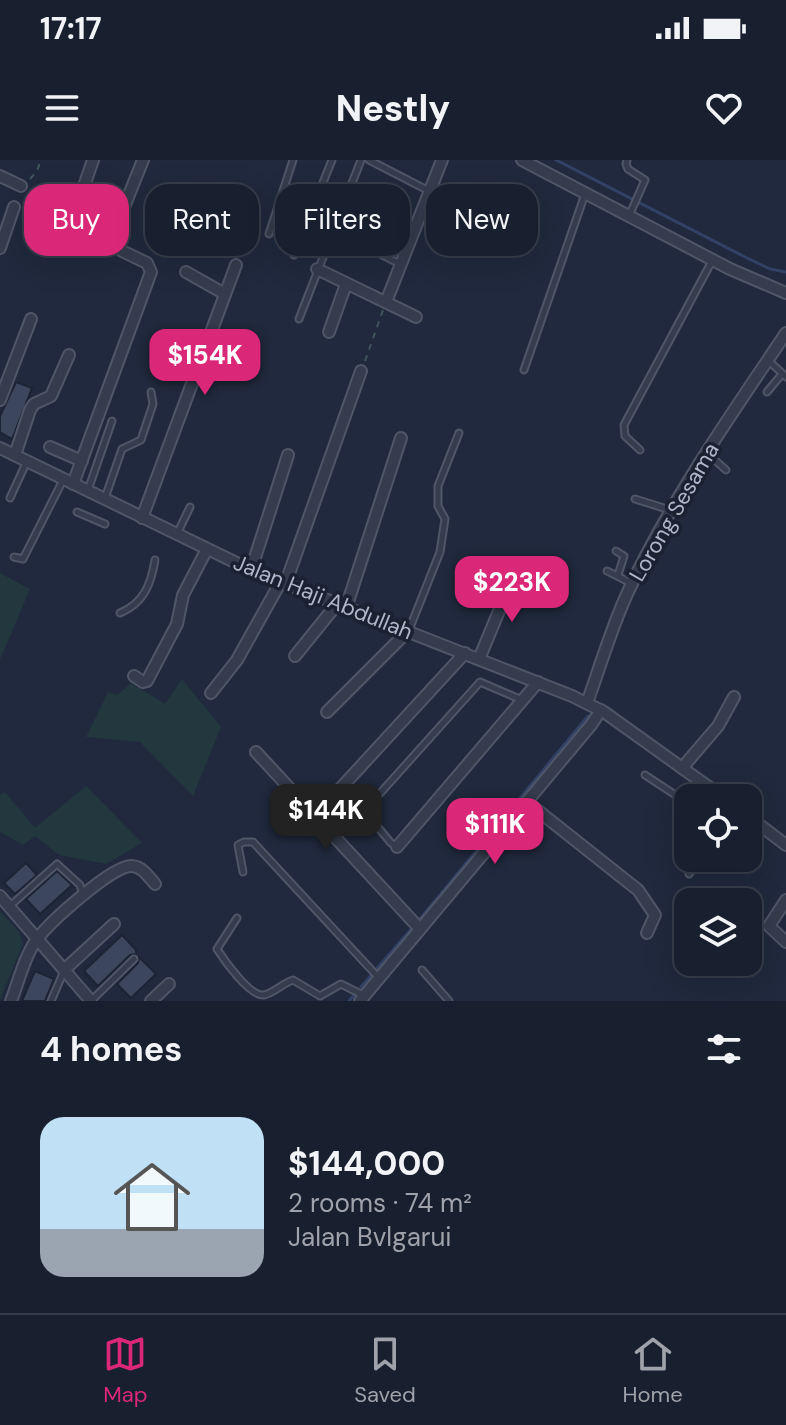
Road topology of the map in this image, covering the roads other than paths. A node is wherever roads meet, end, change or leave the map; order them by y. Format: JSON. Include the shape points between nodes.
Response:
{"nodes":[{"id":1,"x":93,"y":160,"type":"edge"},
{"id":2,"x":143,"y":160,"type":"edge"},
{"id":3,"x":293,"y":160,"type":"edge"},
{"id":4,"x":332,"y":160,"type":"edge"},
{"id":5,"x":361,"y":160,"type":"edge"},
{"id":6,"x":369,"y":160,"type":"edge"},
{"id":7,"x":442,"y":160,"type":"edge"},
{"id":8,"x":522,"y":160,"type":"edge"},
{"id":9,"x":627,"y":160,"type":"edge"},
{"id":10,"x":0,"y":176,"type":"edge"},
{"id":11,"x":85,"y":184,"type":"edge"},
{"id":12,"x":322,"y":184,"type":"edge"},
{"id":13,"x":351,"y":184,"type":"edge"},
{"id":14,"x":433,"y":184,"type":"edge"},
{"id":15,"x":21,"y":186,"type":"road end"},
{"id":16,"x":426,"y":189,"type":"edge"},
{"id":17,"x":585,"y":193,"type":"junction"},
{"id":18,"x":129,"y":195,"type":"edge"},
{"id":19,"x":426,"y":201,"type":"edge"},
{"id":20,"x":14,"y":207,"type":"dead end"},
{"id":21,"x":629,"y":216,"type":"junction"},
{"id":22,"x":410,"y":227,"type":"edge"},
{"id":23,"x":415,"y":229,"type":"junction"},
{"id":24,"x":269,"y":234,"type":"dead end"},
{"id":25,"x":0,"y":248,"type":"edge"},
{"id":26,"x":129,"y":254,"type":"edge"},
{"id":27,"x":322,"y":256,"type":"edge"},
{"id":28,"x":385,"y":256,"type":"edge"},
{"id":29,"x":713,"y":261,"type":"junction"},
{"id":30,"x":401,"y":264,"type":"junction"},
{"id":31,"x":236,"y":265,"type":"dead end"},
{"id":32,"x":317,"y":269,"type":"junction"},
{"id":33,"x":186,"y":272,"type":"dead end"},
{"id":34,"x":346,"y":284,"type":"junction"},
{"id":35,"x":786,"y":293,"type":"edge"},
{"id":36,"x":225,"y":294,"type":"junction"},
{"id":37,"x":386,"y":302,"type":"junction"},
{"id":38,"x":416,"y":317,"type":"dead end"},
{"id":39,"x":31,"y":319,"type":"dead end"},
{"id":40,"x":299,"y":319,"type":"dead end"},
{"id":41,"x":329,"y":332,"type":"dead end"},
{"id":42,"x":786,"y":333,"type":"edge"},
{"id":43,"x":69,"y":355,"type":"dead end"},
{"id":44,"x":768,"y":360,"type":"junction"},
{"id":45,"x":524,"y":370,"type":"dead end"},
{"id":46,"x":361,"y":371,"type":"road end"},
{"id":47,"x":784,"y":376,"type":"edge"},
{"id":48,"x":151,"y":392,"type":"dead end"},
{"id":49,"x":767,"y":392,"type":"dead end"},
{"id":50,"x":0,"y":400,"type":"edge"},
{"id":51,"x":112,"y":421,"type":"dead end"},
{"id":52,"x":459,"y":433,"type":"dead end"},
{"id":53,"x":401,"y":438,"type":"dead end"},
{"id":54,"x":50,"y":447,"type":"dead end"},
{"id":55,"x":0,"y":448,"type":"edge"},
{"id":56,"x":640,"y":450,"type":"dead end"},
{"id":57,"x":706,"y":453,"type":"junction"},
{"id":58,"x":15,"y":455,"type":"junction"},
{"id":59,"x":288,"y":455,"type":"dead end"},
{"id":60,"x":27,"y":461,"type":"junction"},
{"id":61,"x":82,"y":461,"type":"junction"},
{"id":62,"x":726,"y":470,"type":"dead end"},
{"id":63,"x":68,"y":481,"type":"junction"},
{"id":64,"x":88,"y":491,"type":"junction"},
{"id":65,"x":10,"y":498,"type":"dead end"},
{"id":66,"x":105,"y":499,"type":"junction"},
{"id":67,"x":635,"y":499,"type":"dead end"},
{"id":68,"x":190,"y":507,"type":"dead end"},
{"id":69,"x":670,"y":510,"type":"junction"},
{"id":70,"x":77,"y":512,"type":"dead end"},
{"id":71,"x":142,"y":518,"type":"junction"},
{"id":72,"x":105,"y":524,"type":"dead end"},
{"id":73,"x":176,"y":535,"type":"junction"},
{"id":74,"x":207,"y":549,"type":"junction"},
{"id":75,"x":616,"y":551,"type":"dead end"},
{"id":76,"x":14,"y":557,"type":"dead end"},
{"id":77,"x":155,"y":560,"type":"dead end"},
{"id":78,"x":251,"y":570,"type":"junction"},
{"id":79,"x":607,"y":571,"type":"dead end"},
{"id":80,"x":514,"y":575,"type":"dead end"},
{"id":81,"x":618,"y":575,"type":"junction"},
{"id":82,"x":632,"y":583,"type":"junction"},
{"id":83,"x":282,"y":584,"type":"junction"},
{"id":84,"x":341,"y":606,"type":"junction"},
{"id":85,"x":120,"y":613,"type":"dead end"},
{"id":86,"x":408,"y":631,"type":"junction"},
{"id":87,"x":465,"y":653,"type":"junction"},
{"id":88,"x":295,"y":656,"type":"dead end"},
{"id":89,"x":479,"y":659,"type":"junction"},
{"id":90,"x":134,"y":676,"type":"dead end"},
{"id":91,"x":538,"y":682,"type":"junction"},
{"id":92,"x":211,"y":693,"type":"dead end"},
{"id":93,"x":734,"y":697,"type":"dead end"},
{"id":94,"x":523,"y":701,"type":"junction"},
{"id":95,"x":587,"y":703,"type":"junction"},
{"id":96,"x":601,"y":710,"type":"junction"},
{"id":97,"x":327,"y":712,"type":"dead end"},
{"id":98,"x":256,"y":752,"type":"dead end"},
{"id":99,"x":682,"y":768,"type":"junction"},
{"id":100,"x":645,"y":775,"type":"dead end"},
{"id":101,"x":700,"y":781,"type":"junction"},
{"id":102,"x":704,"y":784,"type":"edge"},
{"id":103,"x":339,"y":790,"type":"dead end"},
{"id":104,"x":527,"y":802,"type":"junction"},
{"id":105,"x":762,"y":827,"type":"edge"},
{"id":106,"x":786,"y":845,"type":"edge"},
{"id":107,"x":397,"y":847,"type":"joint"},
{"id":108,"x":243,"y":872,"type":"dead end"},
{"id":109,"x":155,"y":884,"type":"dead end"},
{"id":110,"x":83,"y":895,"type":"junction"},
{"id":111,"x":0,"y":896,"type":"edge"},
{"id":112,"x":786,"y":900,"type":"edge"},
{"id":113,"x":9,"y":907,"type":"junction"},
{"id":114,"x":237,"y":918,"type":"dead end"},
{"id":115,"x":114,"y":924,"type":"dead end"},
{"id":116,"x":420,"y":929,"type":"junction"},
{"id":117,"x":647,"y":933,"type":"dead end"},
{"id":118,"x":36,"y":939,"type":"junction"},
{"id":119,"x":786,"y":942,"type":"edge"},
{"id":120,"x":134,"y":959,"type":"dead end"},
{"id":121,"x":64,"y":970,"type":"junction"},
{"id":122,"x":422,"y":970,"type":"dead end"},
{"id":123,"x":378,"y":978,"type":"junction"},
{"id":124,"x":169,"y":984,"type":"dead end"},
{"id":125,"x":362,"y":998,"type":"edge"},
{"id":126,"x":11,"y":1001,"type":"edge"},
{"id":127,"x":51,"y":1001,"type":"edge"},
{"id":128,"x":91,"y":1001,"type":"edge"},
{"id":129,"x":151,"y":1001,"type":"edge"},
{"id":130,"x":449,"y":1001,"type":"edge"}],
"edges":[{"from":1,"to":11,"type":"street"},
{"from":2,"to":18,"type":"street"},
{"from":3,"to":24,"type":"lane"},
{"from":4,"to":12,"type":"lane"},
{"from":5,"to":13,"type":"lane"},
{"from":6,"to":16,"type":"lane"},
{"from":7,"to":14,"type":"street"},
{"from":8,"to":17,"type":"street"},
{"from":9,"to":21,"type":"lane","via":[[628,169],[645,180]]},
{"from":10,"to":15,"type":"street"},
{"from":17,"to":21,"type":"street"},
{"from":17,"to":45,"type":"lane"},
{"from":19,"to":23,"type":"street"},
{"from":20,"to":25,"type":"street"},
{"from":21,"to":29,"type":"street"},
{"from":22,"to":23,"type":"street"},
{"from":23,"to":30,"type":"street"},
{"from":26,"to":61,"type":"street","via":[[147,263],[151,272]]},
{"from":27,"to":32,"type":"lane"},
{"from":28,"to":30,"type":"lane"},
{"from":29,"to":35,"type":"street"},
{"from":29,"to":56,"type":"lane","via":[[624,425],[625,436]]},
{"from":30,"to":37,"type":"street"},
{"from":31,"to":36,"type":"street"},
{"from":32,"to":34,"type":"street"},
{"from":32,"to":40,"type":"lane"},
{"from":33,"to":36,"type":"street"},
{"from":34,"to":37,"type":"street"},
{"from":34,"to":41,"type":"street"},
{"from":36,"to":71,"type":"street"},
{"from":37,"to":38,"type":"street"},
{"from":39,"to":50,"type":"street"},
{"from":42,"to":44,"type":"street","name":"Lorong Sesama"},
{"from":43,"to":58,"type":"street","via":[[51,396],[30,410]]},
{"from":44,"to":47,"type":"lane"},
{"from":44,"to":57,"type":"street","name":"Lorong Sesama"},
{"from":46,"to":83,"type":"street"},
{"from":47,"to":49,"type":"lane"},
{"from":48,"to":66,"type":"lane","via":[[153,404],[141,440],[122,449]]},
{"from":51,"to":64,"type":"lane"},
{"from":52,"to":86,"type":"lane","via":[[438,486],[438,506],[445,519],[440,552]]},
{"from":53,"to":84,"type":"street"},
{"from":54,"to":61,"type":"street"},
{"from":55,"to":58,"type":"street","name":"Jalan Haji Abdullah"},
{"from":57,"to":62,"type":"lane"},
{"from":57,"to":69,"type":"street","name":"Lorong Sesama"},
{"from":58,"to":60,"type":"street","name":"Jalan Haji Abdullah"},
{"from":59,"to":78,"type":"street"},
{"from":60,"to":63,"type":"street","name":"Jalan Haji Abdullah"},
{"from":60,"to":65,"type":"lane"},
{"from":61,"to":63,"type":"street"},
{"from":63,"to":64,"type":"street","name":"Jalan Haji Abdullah"},
{"from":63,"to":76,"type":"lane","via":[[23,559]]},
{"from":64,"to":66,"type":"street","name":"Jalan Haji Abdullah"},
{"from":66,"to":71,"type":"street","name":"Jalan Haji Abdullah"},
{"from":67,"to":69,"type":"lane"},
{"from":68,"to":73,"type":"lane"},
{"from":69,"to":82,"type":"street","name":"Lorong Sesama"},
{"from":70,"to":72,"type":"lane"},
{"from":71,"to":73,"type":"street","name":"Jalan Haji Abdullah"},
{"from":73,"to":74,"type":"street","name":"Jalan Haji Abdullah"},
{"from":74,"to":78,"type":"street","name":"Jalan Haji Abdullah"},
{"from":74,"to":90,"type":"street","via":[[147,681]]},
{"from":75,"to":81,"type":"lane","via":[[624,556]]},
{"from":77,"to":85,"type":"lane","via":[[140,602]]},
{"from":78,"to":83,"type":"street","name":"Jalan Haji Abdullah"},
{"from":79,"to":81,"type":"lane"},
{"from":80,"to":89,"type":"street"},
{"from":81,"to":82,"type":"lane"},
{"from":82,"to":95,"type":"street","name":"Lorong Sesama"},
{"from":83,"to":84,"type":"street","name":"Jalan Haji Abdullah"},
{"from":83,"to":92,"type":"street"},
{"from":84,"to":86,"type":"street","name":"Jalan Haji Abdullah"},
{"from":84,"to":88,"type":"street"},
{"from":86,"to":87,"type":"street","name":"Jalan Haji Abdullah"},
{"from":86,"to":97,"type":"street"},
{"from":87,"to":89,"type":"street","name":"Jalan Haji Abdullah"},
{"from":87,"to":103,"type":"street"},
{"from":89,"to":91,"type":"street","name":"Jalan Haji Abdullah"},
{"from":91,"to":94,"type":"street"},
{"from":91,"to":95,"type":"street","name":"Jalan Haji Abdullah"},
{"from":93,"to":99,"type":"street","via":[[718,726]]},
{"from":94,"to":107,"type":"street"},
{"from":94,"to":107,"type":"lane","via":[[480,682],[366,809]]},
{"from":95,"to":96,"type":"street","name":"Jalan Haji Abdullah"},
{"from":96,"to":99,"type":"street","name":"Jalan Haji Abdullah"},
{"from":96,"to":104,"type":"street"},
{"from":98,"to":116,"type":"street"},
{"from":99,"to":101,"type":"street","name":"Jalan Haji Abdullah"},
{"from":100,"to":101,"type":"lane","via":[[679,799],[687,798]]},
{"from":101,"to":102,"type":"street","name":"Jalan Haji Abdullah"},
{"from":104,"to":116,"type":"street"},
{"from":104,"to":117,"type":"street","via":[[638,890],[655,915]]},
{"from":105,"to":106,"type":"street"},
{"from":108,"to":123,"type":"lane","via":[[238,845],[253,842]]},
{"from":109,"to":110,"type":"street","via":[[130,865]]},
{"from":110,"to":113,"type":"lane","via":[[80,885],[57,864]]},
{"from":110,"to":118,"type":"street"},
{"from":111,"to":113,"type":"street"},
{"from":112,"to":119,"type":"street","via":[[769,926]]},
{"from":113,"to":118,"type":"street"},
{"from":114,"to":125,"type":"lane","via":[[217,949],[255,993],[266,995],[293,980],[320,996],[341,984]]},
{"from":115,"to":121,"type":"street"},
{"from":116,"to":123,"type":"street"},
{"from":118,"to":121,"type":"street"},
{"from":118,"to":126,"type":"street"},
{"from":120,"to":128,"type":"lane"},
{"from":121,"to":127,"type":"lane"},
{"from":121,"to":128,"type":"street"},
{"from":122,"to":130,"type":"lane"},
{"from":123,"to":125,"type":"street"},
{"from":124,"to":129,"type":"street"}]}
